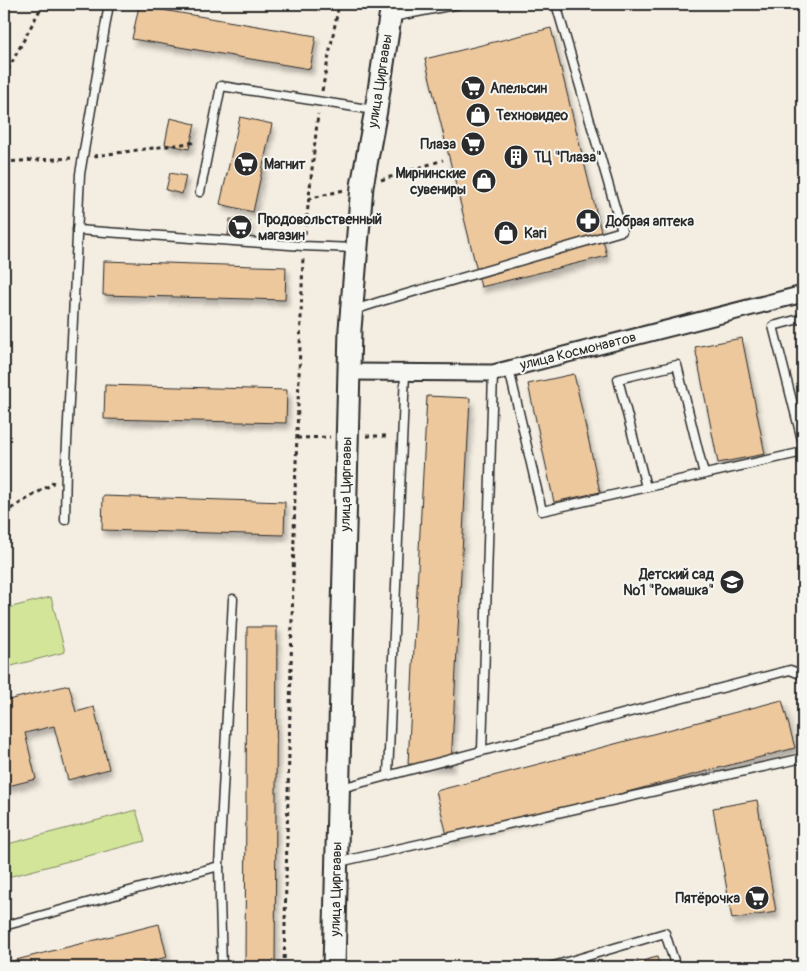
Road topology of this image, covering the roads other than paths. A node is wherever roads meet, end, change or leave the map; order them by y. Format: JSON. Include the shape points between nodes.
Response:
{"nodes":[{"id":1,"x":109,"y":4,"type":"edge"},
{"id":2,"x":459,"y":4,"type":"edge"},
{"id":3,"x":556,"y":4,"type":"edge"},
{"id":4,"x":391,"y":11,"type":"edge"},
{"id":5,"x":376,"y":110,"type":"junction"},
{"id":6,"x":200,"y":192,"type":"dead end"},
{"id":7,"x":77,"y":230,"type":"junction"},
{"id":8,"x":357,"y":248,"type":"junction"},
{"id":9,"x":803,"y":294,"type":"edge"},
{"id":10,"x":352,"y":311,"type":"junction"},
{"id":11,"x":803,"y":318,"type":"edge"},
{"id":12,"x":509,"y":369,"type":"junction"},
{"id":13,"x":349,"y":372,"type":"junction"},
{"id":14,"x":405,"y":373,"type":"junction"},
{"id":15,"x":493,"y":373,"type":"junction"},
{"id":16,"x":803,"y":444,"type":"edge"},
{"id":17,"x":803,"y":452,"type":"edge"},
{"id":18,"x":704,"y":474,"type":"junction"},
{"id":19,"x":646,"y":487,"type":"junction"},
{"id":20,"x":65,"y":520,"type":"dead end"},
{"id":21,"x":233,"y":599,"type":"dead end"},
{"id":22,"x":803,"y":675,"type":"edge"},
{"id":23,"x":482,"y":751,"type":"junction"},
{"id":24,"x":803,"y":758,"type":"edge"},
{"id":25,"x":388,"y":775,"type":"junction"},
{"id":26,"x":339,"y":788,"type":"junction"},
{"id":27,"x":337,"y":863,"type":"junction"},
{"id":28,"x":219,"y":866,"type":"junction"},
{"id":29,"x":4,"y":926,"type":"edge"},
{"id":30,"x":222,"y":967,"type":"edge"},
{"id":31,"x":334,"y":967,"type":"edge"},
{"id":32,"x":550,"y":967,"type":"edge"},
{"id":33,"x":676,"y":967,"type":"edge"}],
"edges":[{"from":1,"to":7,"type":"lane","via":[[82,157]]},
{"from":2,"to":4,"type":"lane","via":[[414,14]]},
{"from":3,"to":10,"type":"lane","via":[[622,231]]},
{"from":4,"to":5,"type":"main road","name":"улица Циргвавы"},
{"from":5,"to":6,"type":"lane","via":[[221,86]]},
{"from":5,"to":8,"type":"main road","name":"улица Циргвавы","via":[[362,186]]},
{"from":7,"to":8,"type":"lane"},
{"from":7,"to":20,"type":"lane"},
{"from":8,"to":10,"type":"main road","name":"улица Циргвавы"},
{"from":9,"to":12,"type":"street","name":"улица Космонавтов"},
{"from":10,"to":13,"type":"main road","name":"улица Циргвавы"},
{"from":11,"to":16,"type":"lane","via":[[773,326]]},
{"from":12,"to":15,"type":"street","name":"улица Космонавтов"},
{"from":12,"to":19,"type":"lane","via":[[542,511]]},
{"from":13,"to":14,"type":"street","name":"улица Космонавтов"},
{"from":13,"to":26,"type":"main road","name":"улица Циргвавы"},
{"from":14,"to":15,"type":"street","name":"улица Космонавтов"},
{"from":14,"to":25,"type":"lane"},
{"from":15,"to":23,"type":"lane"},
{"from":17,"to":18,"type":"lane"},
{"from":18,"to":19,"type":"lane"},
{"from":18,"to":19,"type":"lane","via":[[677,365],[618,379]]},
{"from":21,"to":28,"type":"lane"},
{"from":22,"to":23,"type":"lane","via":[[790,670]]},
{"from":23,"to":25,"type":"lane"},
{"from":24,"to":27,"type":"lane"},
{"from":25,"to":26,"type":"lane"},
{"from":26,"to":27,"type":"main road","name":"улица Циргвавы"},
{"from":27,"to":31,"type":"main road","name":"улица Циргвавы"},
{"from":28,"to":29,"type":"lane"},
{"from":28,"to":30,"type":"lane"},
{"from":32,"to":33,"type":"lane","via":[[665,933]]}]}
